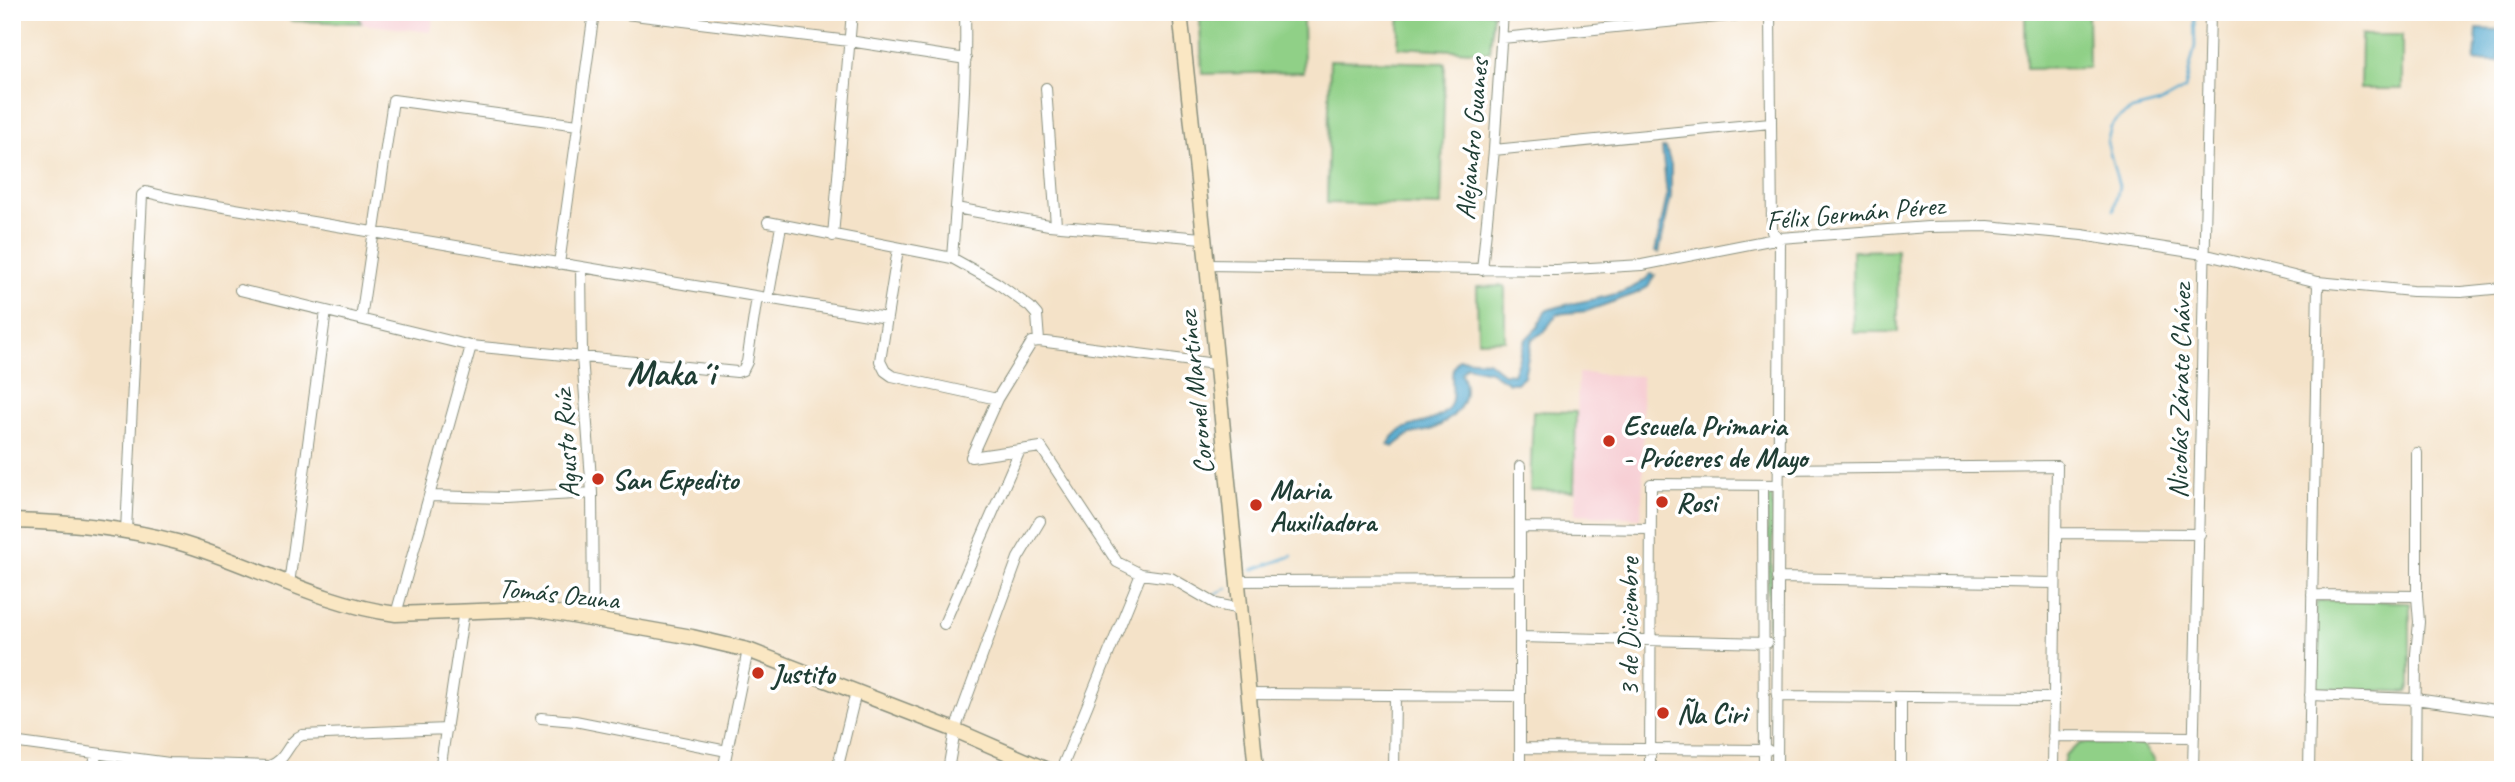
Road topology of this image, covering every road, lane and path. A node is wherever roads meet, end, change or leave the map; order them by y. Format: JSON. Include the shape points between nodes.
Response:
{"nodes":[{"id":1,"x":594,"y":12,"type":"edge"},
{"id":2,"x":609,"y":12,"type":"edge"},
{"id":3,"x":852,"y":12,"type":"edge"},
{"id":4,"x":965,"y":12,"type":"edge"},
{"id":5,"x":1180,"y":12,"type":"edge"},
{"id":6,"x":1503,"y":12,"type":"edge"},
{"id":7,"x":1769,"y":12,"type":"edge"},
{"id":8,"x":2210,"y":12,"type":"edge"},
{"id":9,"x":1502,"y":38,"type":"junction"},
{"id":10,"x":849,"y":41,"type":"junction"},
{"id":11,"x":966,"y":59,"type":"junction"},
{"id":12,"x":1046,"y":88,"type":"dead end"},
{"id":13,"x":1770,"y":123,"type":"junction"},
{"id":14,"x":578,"y":125,"type":"junction"},
{"id":15,"x":1494,"y":150,"type":"junction"},
{"id":16,"x":956,"y":208,"type":"junction"},
{"id":17,"x":768,"y":222,"type":"dead end"},
{"id":18,"x":1056,"y":225,"type":"junction"},
{"id":19,"x":781,"y":226,"type":"junction"},
{"id":20,"x":374,"y":232,"type":"junction"},
{"id":21,"x":833,"y":236,"type":"junction"},
{"id":22,"x":1202,"y":238,"type":"junction"},
{"id":23,"x":1780,"y":238,"type":"junction"},
{"id":24,"x":898,"y":249,"type":"junction"},
{"id":25,"x":2203,"y":254,"type":"junction"},
{"id":26,"x":952,"y":258,"type":"junction"},
{"id":27,"x":559,"y":264,"type":"junction"},
{"id":28,"x":1207,"y":265,"type":"junction"},
{"id":29,"x":581,"y":267,"type":"junction"},
{"id":30,"x":1482,"y":270,"type":"junction"},
{"id":31,"x":2318,"y":282,"type":"junction"},
{"id":32,"x":2503,"y":288,"type":"edge"},
{"id":33,"x":240,"y":290,"type":"dead end"},
{"id":34,"x":763,"y":298,"type":"junction"},
{"id":35,"x":326,"y":311,"type":"junction"},
{"id":36,"x":886,"y":318,"type":"junction"},
{"id":37,"x":361,"y":319,"type":"junction"},
{"id":38,"x":1040,"y":341,"type":"junction"},
{"id":39,"x":471,"y":346,"type":"junction"},
{"id":40,"x":582,"y":356,"type":"junction"},
{"id":41,"x":1215,"y":364,"type":"junction"},
{"id":42,"x":997,"y":399,"type":"junction"},
{"id":43,"x":1020,"y":450,"type":"junction"},
{"id":44,"x":2417,"y":453,"type":"dead end"},
{"id":45,"x":1520,"y":466,"type":"dead end"},
{"id":46,"x":1778,"y":469,"type":"junction"},
{"id":47,"x":1763,"y":485,"type":"junction"},
{"id":48,"x":1777,"y":485,"type":"junction"},
{"id":49,"x":592,"y":493,"type":"junction"},
{"id":50,"x":429,"y":496,"type":"junction"},
{"id":51,"x":12,"y":521,"type":"edge"},
{"id":52,"x":1040,"y":521,"type":"dead end"},
{"id":53,"x":1520,"y":527,"type":"junction"},
{"id":54,"x":1650,"y":529,"type":"junction"},
{"id":55,"x":126,"y":531,"type":"junction"},
{"id":56,"x":2056,"y":533,"type":"junction"},
{"id":57,"x":2200,"y":534,"type":"junction"},
{"id":58,"x":1141,"y":574,"type":"junction"},
{"id":59,"x":1777,"y":578,"type":"junction"},
{"id":60,"x":1520,"y":580,"type":"junction"},
{"id":61,"x":1238,"y":581,"type":"junction"},
{"id":62,"x":2055,"y":583,"type":"junction"},
{"id":63,"x":289,"y":584,"type":"junction"},
{"id":64,"x":2312,"y":596,"type":"junction"},
{"id":65,"x":2417,"y":596,"type":"junction"},
{"id":66,"x":1241,"y":609,"type":"junction"},
{"id":67,"x":464,"y":610,"type":"junction"},
{"id":68,"x":397,"y":614,"type":"junction"},
{"id":69,"x":593,"y":618,"type":"junction"},
{"id":70,"x":944,"y":624,"type":"dead end"},
{"id":71,"x":1520,"y":637,"type":"junction"},
{"id":72,"x":1651,"y":640,"type":"junction"},
{"id":73,"x":1764,"y":643,"type":"junction"},
{"id":74,"x":1777,"y":643,"type":"junction"},
{"id":75,"x":748,"y":650,"type":"junction"},
{"id":76,"x":856,"y":692,"type":"junction"},
{"id":77,"x":1249,"y":694,"type":"junction"},
{"id":78,"x":1395,"y":695,"type":"junction"},
{"id":79,"x":2310,"y":695,"type":"junction"},
{"id":80,"x":1520,"y":696,"type":"junction"},
{"id":81,"x":1777,"y":696,"type":"junction"},
{"id":82,"x":1901,"y":697,"type":"junction"},
{"id":83,"x":2054,"y":698,"type":"junction"},
{"id":84,"x":2416,"y":699,"type":"junction"},
{"id":85,"x":2503,"y":711,"type":"edge"},
{"id":86,"x":541,"y":718,"type":"dead end"},
{"id":87,"x":447,"y":729,"type":"junction"},
{"id":88,"x":956,"y":730,"type":"junction"},
{"id":89,"x":2053,"y":736,"type":"junction"},
{"id":90,"x":2194,"y":737,"type":"junction"},
{"id":91,"x":12,"y":743,"type":"edge"},
{"id":92,"x":1520,"y":748,"type":"junction"},
{"id":93,"x":1650,"y":749,"type":"junction"},
{"id":94,"x":1764,"y":750,"type":"junction"},
{"id":95,"x":1777,"y":750,"type":"junction"},
{"id":96,"x":727,"y":751,"type":"junction"},
{"id":97,"x":96,"y":755,"type":"junction"},
{"id":98,"x":209,"y":768,"type":"edge"},
{"id":99,"x":93,"y":770,"type":"edge"},
{"id":100,"x":440,"y":770,"type":"edge"},
{"id":101,"x":723,"y":770,"type":"edge"},
{"id":102,"x":837,"y":770,"type":"edge"},
{"id":103,"x":948,"y":770,"type":"edge"},
{"id":104,"x":1047,"y":770,"type":"edge"},
{"id":105,"x":1061,"y":770,"type":"edge"},
{"id":106,"x":1256,"y":770,"type":"edge"},
{"id":107,"x":1394,"y":770,"type":"edge"},
{"id":108,"x":1520,"y":770,"type":"edge"},
{"id":109,"x":1650,"y":770,"type":"edge"},
{"id":110,"x":1764,"y":770,"type":"edge"},
{"id":111,"x":1777,"y":770,"type":"edge"},
{"id":112,"x":1901,"y":770,"type":"edge"},
{"id":113,"x":2053,"y":770,"type":"edge"},
{"id":114,"x":2193,"y":770,"type":"edge"},
{"id":115,"x":2309,"y":770,"type":"edge"},
{"id":116,"x":2415,"y":770,"type":"edge"}],
"edges":[{"from":1,"to":14,"type":"street"},
{"from":2,"to":10,"type":"street"},
{"from":3,"to":10,"type":"street"},
{"from":4,"to":11,"type":"street"},
{"from":5,"to":22,"type":"street","name":"Coronel Martínez"},
{"from":6,"to":9,"type":"street","name":"Alejandro Guanes"},
{"from":7,"to":9,"type":"street"},
{"from":7,"to":13,"type":"street"},
{"from":8,"to":25,"type":"street","name":"Nicolás Zárate Chávez"},
{"from":9,"to":15,"type":"street","name":"Alejandro Guanes"},
{"from":10,"to":11,"type":"street"},
{"from":10,"to":21,"type":"street"},
{"from":11,"to":16,"type":"street"},
{"from":12,"to":18,"type":"street"},
{"from":13,"to":15,"type":"street"},
{"from":13,"to":23,"type":"street","via":[[1772,232]]},
{"from":14,"to":20,"type":"street","via":[[393,100]]},
{"from":14,"to":27,"type":"street"},
{"from":15,"to":30,"type":"street","name":"Alejandro Guanes"},
{"from":16,"to":18,"type":"street"},
{"from":16,"to":26,"type":"street"},
{"from":17,"to":19,"type":"street"},
{"from":18,"to":22,"type":"street"},
{"from":19,"to":21,"type":"street"},
{"from":19,"to":34,"type":"street"},
{"from":20,"to":27,"type":"street"},
{"from":20,"to":37,"type":"street"},
{"from":20,"to":55,"type":"street","via":[[150,192],[142,195]]},
{"from":21,"to":24,"type":"street"},
{"from":22,"to":28,"type":"street","name":"Coronel Martínez"},
{"from":23,"to":25,"type":"street","name":"Félix Germán Pérez","via":[[1988,226],[2082,234]]},
{"from":23,"to":30,"type":"street","name":"Félix Germán Pérez","via":[[1642,265]]},
{"from":23,"to":46,"type":"street"},
{"from":24,"to":26,"type":"street"},
{"from":24,"to":36,"type":"street"},
{"from":25,"to":31,"type":"street","name":"Félix Germán Pérez"},
{"from":25,"to":57,"type":"street","name":"Nicolás Zárate Chávez"},
{"from":26,"to":38,"type":"street","via":[[1030,307],[1037,316]]},
{"from":27,"to":29,"type":"street"},
{"from":28,"to":30,"type":"street","name":"Félix Germán Pérez"},
{"from":28,"to":41,"type":"street","name":"Coronel Martínez"},
{"from":29,"to":34,"type":"street"},
{"from":29,"to":40,"type":"street","name":"Agusto Ruíz"},
{"from":31,"to":32,"type":"street","name":"Félix Germán Pérez","via":[[2412,291]]},
{"from":31,"to":64,"type":"street"},
{"from":33,"to":35,"type":"street"},
{"from":34,"to":36,"type":"street"},
{"from":34,"to":40,"type":"street","via":[[747,362],[739,372]]},
{"from":35,"to":37,"type":"street"},
{"from":35,"to":63,"type":"street"},
{"from":36,"to":42,"type":"street","via":[[880,361],[885,371]]},
{"from":37,"to":39,"type":"street"},
{"from":38,"to":41,"type":"street"},
{"from":38,"to":42,"type":"street","via":[[1032,342]]},
{"from":39,"to":40,"type":"street"},
{"from":39,"to":50,"type":"street"},
{"from":40,"to":49,"type":"street","name":"Agusto Ruíz"},
{"from":41,"to":61,"type":"street","name":"Coronel Martínez"},
{"from":42,"to":43,"type":"street","via":[[971,457]]},
{"from":43,"to":58,"type":"street","via":[[1044,450],[1117,562]]},
{"from":43,"to":70,"type":"street"},
{"from":44,"to":65,"type":"street"},
{"from":45,"to":53,"type":"street"},
{"from":46,"to":48,"type":"street"},
{"from":46,"to":56,"type":"street","via":[[2057,466]]},
{"from":47,"to":48,"type":"street"},
{"from":47,"to":54,"type":"street","name":"3 de Diciembre","via":[[1651,484]]},
{"from":47,"to":73,"type":"street"},
{"from":48,"to":59,"type":"street"},
{"from":49,"to":50,"type":"street"},
{"from":49,"to":69,"type":"street","name":"Agusto Ruíz"},
{"from":50,"to":68,"type":"street"},
{"from":51,"to":55,"type":"street","name":"Tomás Ozuna"},
{"from":52,"to":88,"type":"street","via":[[1018,558]]},
{"from":53,"to":54,"type":"street"},
{"from":53,"to":60,"type":"street"},
{"from":54,"to":72,"type":"street","name":"3 de Diciembre"},
{"from":55,"to":63,"type":"street","name":"Tomás Ozuna","via":[[178,543]]},
{"from":56,"to":57,"type":"street"},
{"from":56,"to":62,"type":"street"},
{"from":57,"to":90,"type":"street","name":"Nicolás Zárate Chávez"},
{"from":58,"to":66,"type":"street","via":[[1171,579],[1216,604]]},
{"from":58,"to":105,"type":"street"},
{"from":59,"to":62,"type":"street"},
{"from":59,"to":74,"type":"street"},
{"from":60,"to":61,"type":"street"},
{"from":60,"to":71,"type":"street"},
{"from":61,"to":66,"type":"street","name":"Coronel Martínez"},
{"from":62,"to":83,"type":"street"},
{"from":63,"to":68,"type":"street","name":"Tomás Ozuna","via":[[355,606]]},
{"from":64,"to":65,"type":"street"},
{"from":64,"to":79,"type":"street"},
{"from":65,"to":84,"type":"street"},
{"from":66,"to":77,"type":"street","name":"Coronel Martínez"},
{"from":67,"to":68,"type":"street","name":"Tomás Ozuna"},
{"from":67,"to":69,"type":"street","name":"Tomás Ozuna","via":[[533,609]]},
{"from":67,"to":87,"type":"street"},
{"from":69,"to":75,"type":"street","name":"Tomás Ozuna"},
{"from":71,"to":72,"type":"street"},
{"from":71,"to":80,"type":"street"},
{"from":72,"to":73,"type":"street"},
{"from":72,"to":93,"type":"street","name":"3 de Diciembre"},
{"from":73,"to":74,"type":"street"},
{"from":73,"to":94,"type":"street"},
{"from":74,"to":81,"type":"street"},
{"from":75,"to":76,"type":"street","name":"Tomás Ozuna"},
{"from":75,"to":96,"type":"street"},
{"from":76,"to":88,"type":"street","name":"Tomás Ozuna"},
{"from":76,"to":102,"type":"street"},
{"from":77,"to":78,"type":"street"},
{"from":77,"to":106,"type":"street","name":"Coronel Martínez"},
{"from":78,"to":80,"type":"street"},
{"from":78,"to":107,"type":"street"},
{"from":79,"to":84,"type":"street"},
{"from":79,"to":115,"type":"street"},
{"from":80,"to":92,"type":"street"},
{"from":81,"to":82,"type":"street"},
{"from":81,"to":95,"type":"street"},
{"from":82,"to":83,"type":"street"},
{"from":82,"to":112,"type":"street"},
{"from":83,"to":89,"type":"street"},
{"from":84,"to":85,"type":"street"},
{"from":84,"to":116,"type":"street"},
{"from":86,"to":96,"type":"street"},
{"from":87,"to":98,"type":"street","via":[[302,734],[275,765]]},
{"from":87,"to":100,"type":"street"},
{"from":88,"to":103,"type":"street"},
{"from":88,"to":104,"type":"street","name":"Tomás Ozuna"},
{"from":89,"to":90,"type":"street"},
{"from":89,"to":113,"type":"street"},
{"from":90,"to":114,"type":"street","name":"Nicolás Zárate Chávez"},
{"from":91,"to":97,"type":"street"},
{"from":92,"to":93,"type":"street"},
{"from":92,"to":108,"type":"street"},
{"from":93,"to":94,"type":"street"},
{"from":93,"to":109,"type":"street","name":"3 de Diciembre"},
{"from":94,"to":95,"type":"street"},
{"from":94,"to":110,"type":"street"},
{"from":95,"to":111,"type":"street"},
{"from":96,"to":101,"type":"street"},
{"from":97,"to":98,"type":"street"},
{"from":97,"to":99,"type":"street"}]}
